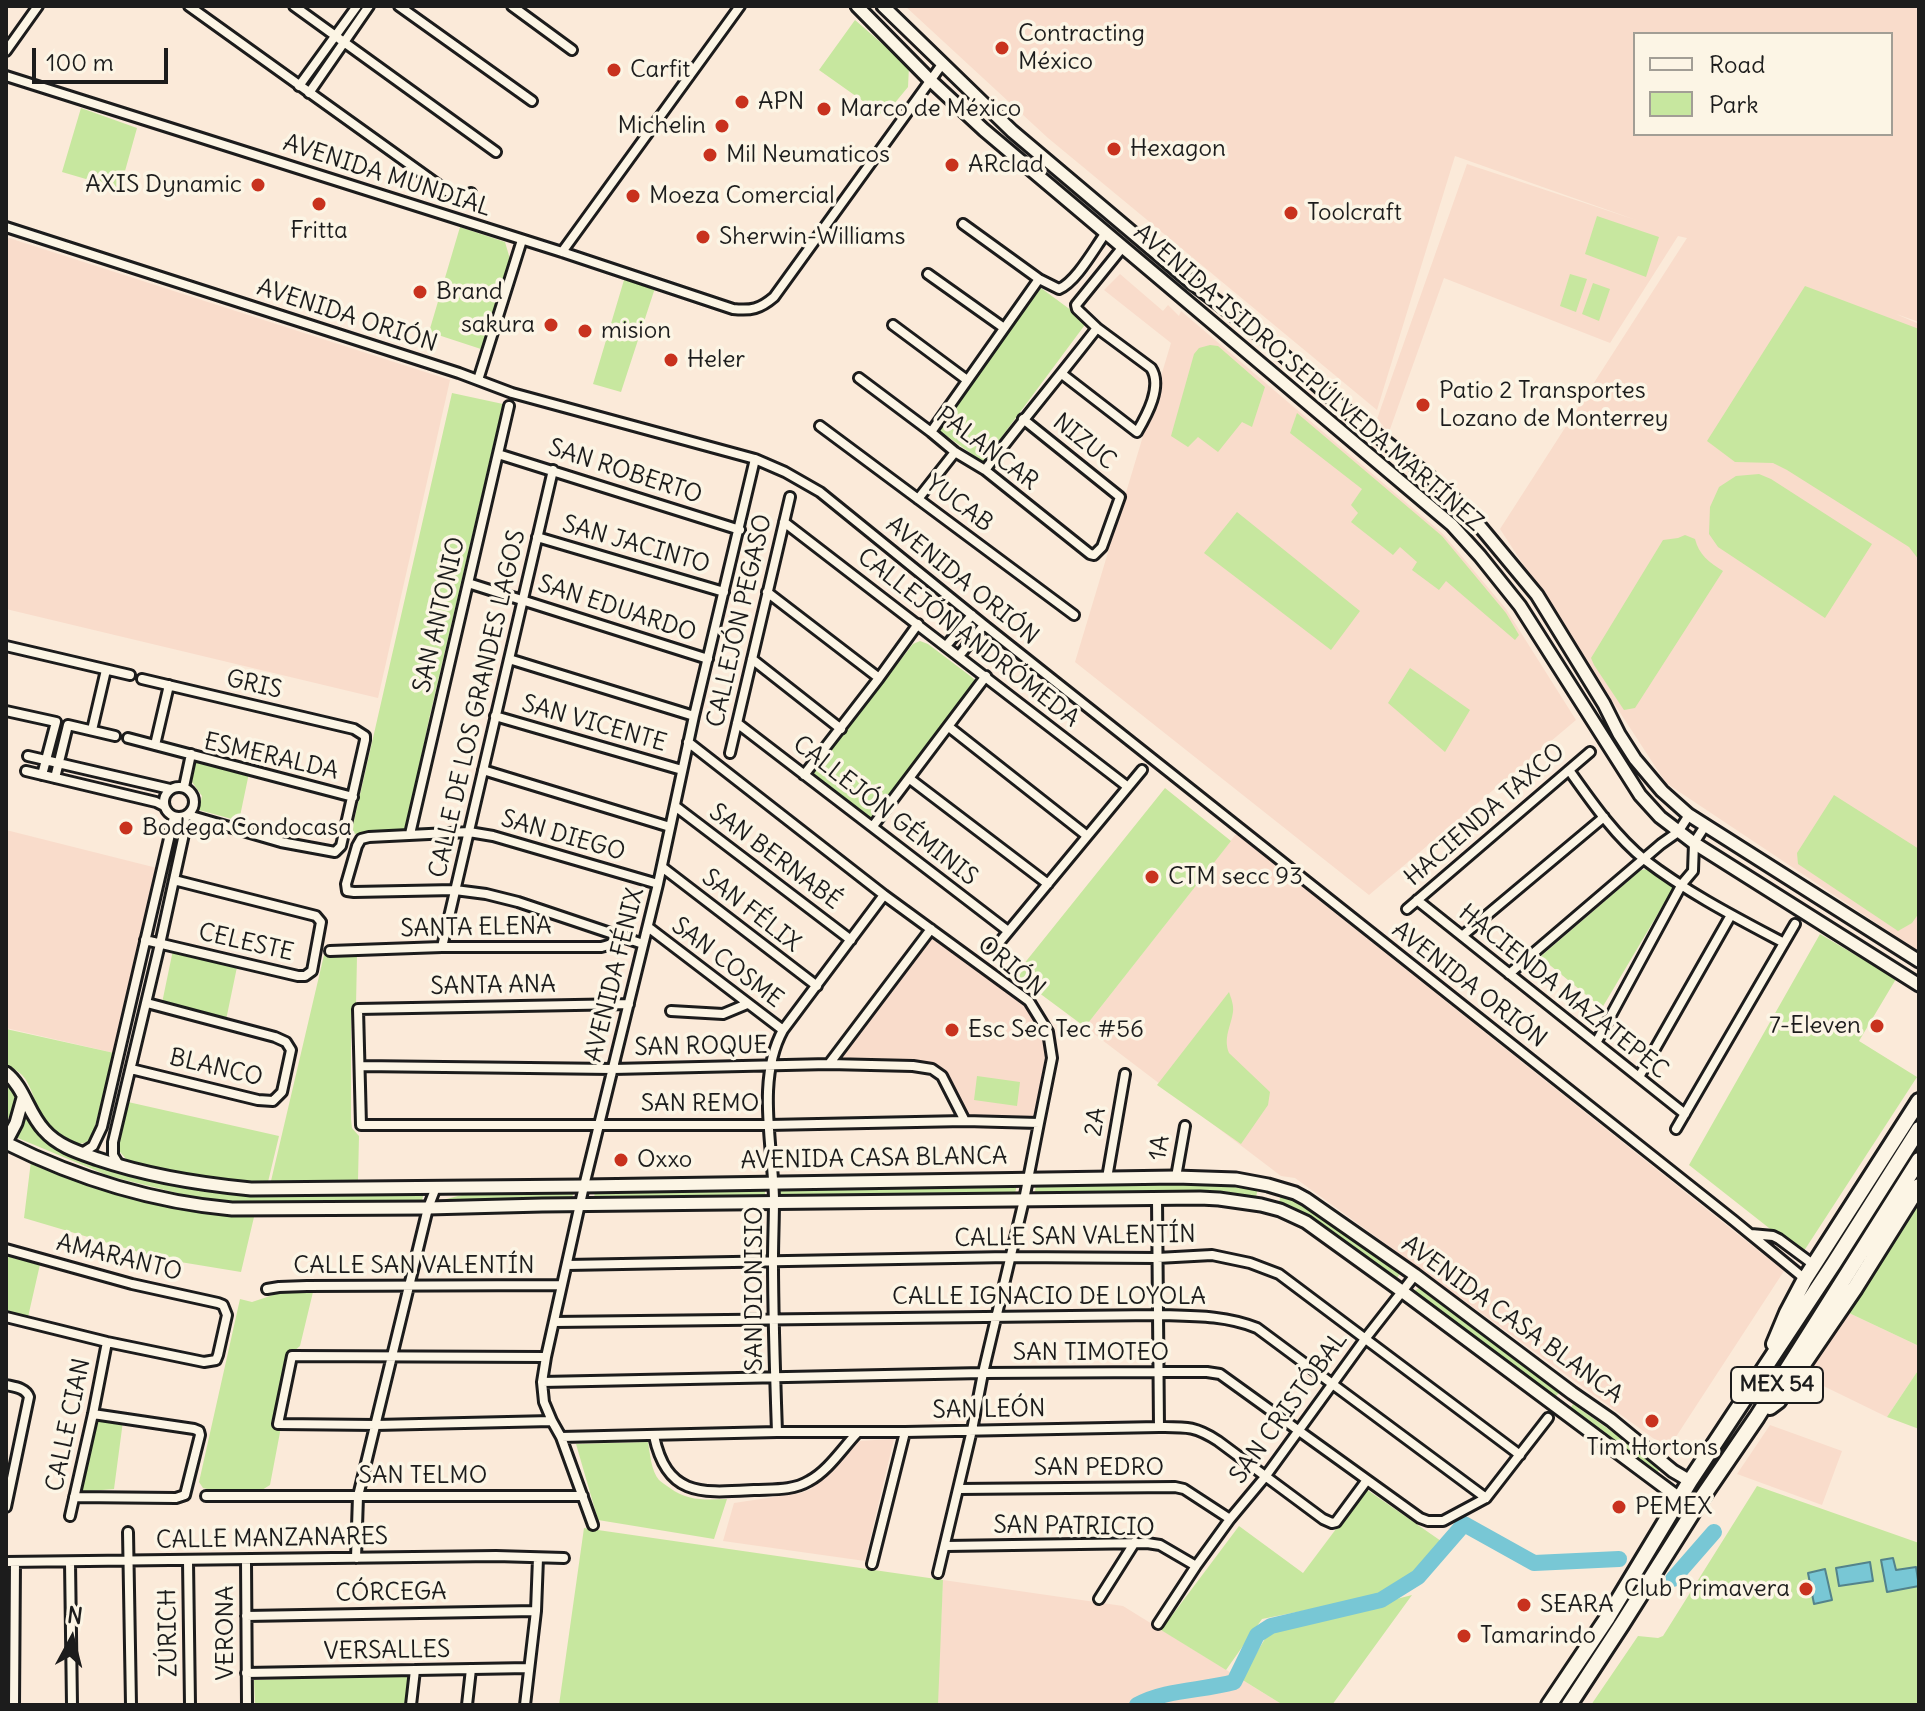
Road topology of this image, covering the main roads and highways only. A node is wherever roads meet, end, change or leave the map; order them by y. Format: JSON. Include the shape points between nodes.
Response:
{"nodes":[{"id":1,"x":1919,"y":1101,"type":"edge"},
{"id":2,"x":1919,"y":1129,"type":"edge"},
{"id":3,"x":1919,"y":1160,"type":"edge"},
{"id":4,"x":1919,"y":1186,"type":"edge"},
{"id":5,"x":1768,"y":1364,"type":"junction"},
{"id":6,"x":1757,"y":1417,"type":"junction"},
{"id":7,"x":1549,"y":1705,"type":"edge"},
{"id":8,"x":1569,"y":1705,"type":"edge"}],
"edges":[{"from":1,"to":5,"type":"highway","via":[[1805,1279],[1778,1331]]},
{"from":2,"to":5,"type":"highway","number":"MEX 54"},
{"from":3,"to":6,"type":"highway","number":"MEX 54"},
{"from":4,"to":6,"type":"highway","via":[[1778,1401]]},
{"from":5,"to":7,"type":"highway","number":"MEX 54"},
{"from":6,"to":8,"type":"highway","number":"MEX 54"}]}
